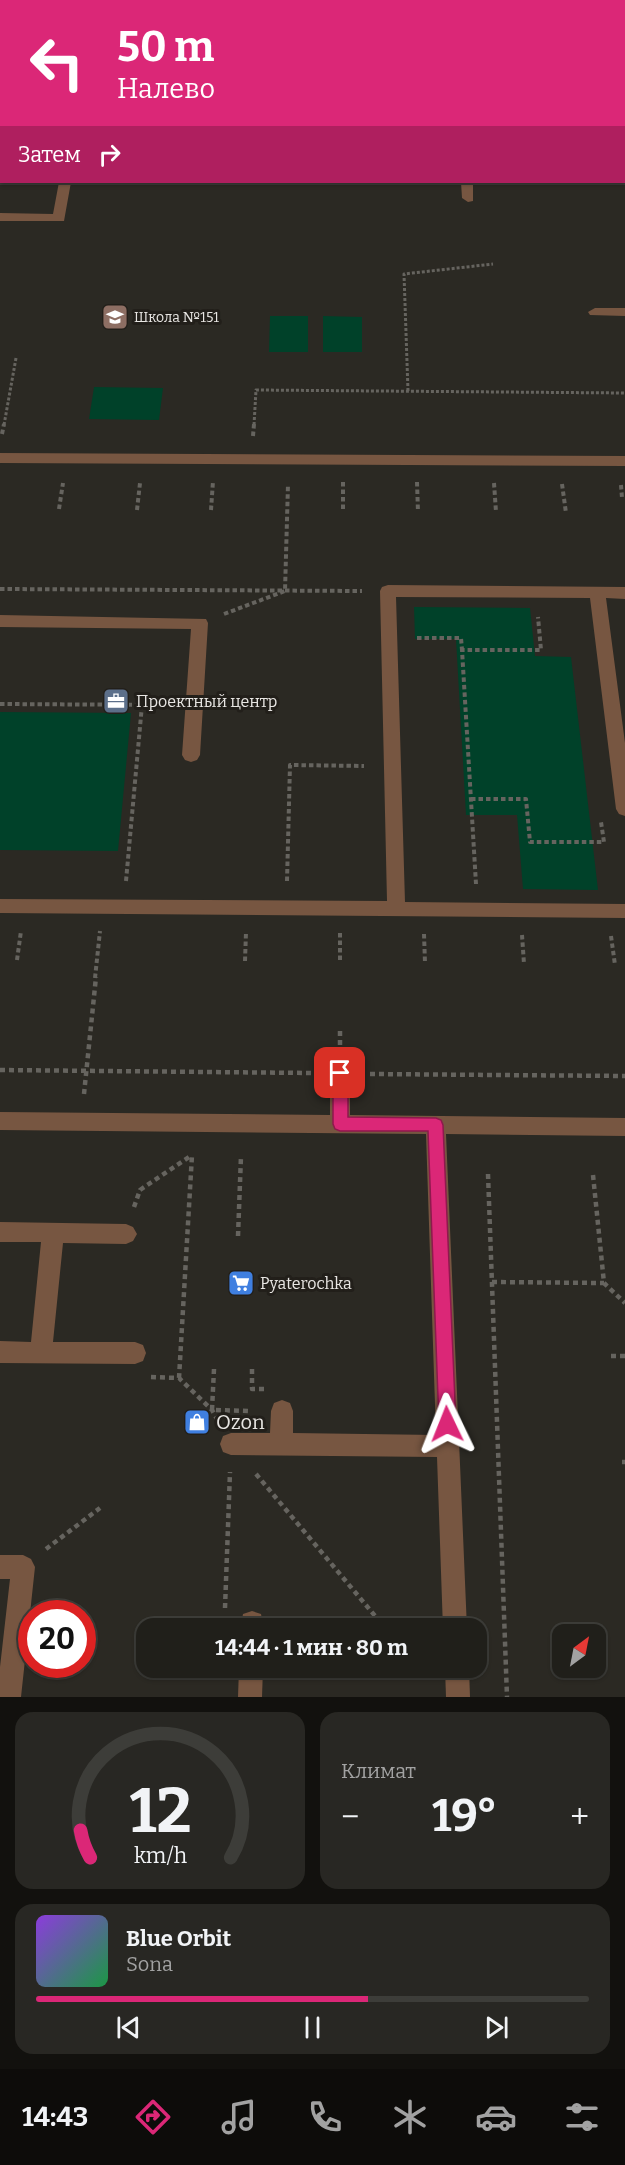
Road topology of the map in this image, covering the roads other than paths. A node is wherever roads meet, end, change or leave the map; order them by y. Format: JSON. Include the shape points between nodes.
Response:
{"nodes":[{"id":1,"x":65,"y":183,"type":"edge"},
{"id":2,"x":467,"y":183,"type":"edge"},
{"id":3,"x":468,"y":198,"type":"dead end"},
{"id":4,"x":0,"y":217,"type":"edge"},
{"id":5,"x":595,"y":312,"type":"dead end"},
{"id":6,"x":625,"y":312,"type":"edge"},
{"id":7,"x":0,"y":458,"type":"edge"},
{"id":8,"x":625,"y":461,"type":"edge"},
{"id":9,"x":597,"y":593,"type":"junction"},
{"id":10,"x":625,"y":593,"type":"edge"},
{"id":11,"x":0,"y":621,"type":"edge"},
{"id":12,"x":191,"y":755,"type":"dead end"},
{"id":13,"x":624,"y":805,"type":"edge"},
{"id":14,"x":0,"y":906,"type":"edge"},
{"id":15,"x":396,"y":909,"type":"junction"},
{"id":16,"x":625,"y":911,"type":"edge"},
{"id":17,"x":340,"y":1073,"type":"dead end"},
{"id":18,"x":0,"y":1121,"type":"edge"},
{"id":19,"x":340,"y":1124,"type":"junction"},
{"id":20,"x":436,"y":1125,"type":"junction"},
{"id":21,"x":625,"y":1126,"type":"edge"},
{"id":22,"x":0,"y":1232,"type":"edge"},
{"id":23,"x":53,"y":1233,"type":"junction"},
{"id":24,"x":126,"y":1234,"type":"road end"},
{"id":25,"x":0,"y":1352,"type":"edge"},
{"id":26,"x":41,"y":1352,"type":"junction"},
{"id":27,"x":135,"y":1353,"type":"dead end"},
{"id":28,"x":282,"y":1411,"type":"road end"},
{"id":29,"x":231,"y":1444,"type":"road end"},
{"id":30,"x":281,"y":1444,"type":"junction"},
{"id":31,"x":448,"y":1446,"type":"junction"},
{"id":32,"x":0,"y":1567,"type":"edge"},
{"id":33,"x":455,"y":1618,"type":"edge"},
{"id":34,"x":251,"y":1678,"type":"edge"},
{"id":35,"x":457,"y":1678,"type":"edge"},
{"id":36,"x":9,"y":1697,"type":"edge"},
{"id":37,"x":250,"y":1697,"type":"edge"},
{"id":38,"x":458,"y":1697,"type":"edge"}],
"edges":[{"from":1,"to":4,"type":"street","via":[[59,218]]},
{"from":2,"to":3,"type":"street"},
{"from":5,"to":6,"type":"street"},
{"from":7,"to":8,"type":"street"},
{"from":9,"to":10,"type":"street"},
{"from":9,"to":13,"type":"street"},
{"from":9,"to":15,"type":"street","via":[[388,591]]},
{"from":11,"to":12,"type":"street","via":[[200,623]]},
{"from":14,"to":15,"type":"street"},
{"from":15,"to":16,"type":"street"},
{"from":17,"to":19,"type":"street"},
{"from":18,"to":19,"type":"street"},
{"from":19,"to":20,"type":"street"},
{"from":20,"to":21,"type":"street"},
{"from":20,"to":31,"type":"street"},
{"from":22,"to":23,"type":"street"},
{"from":23,"to":24,"type":"street"},
{"from":23,"to":26,"type":"street"},
{"from":25,"to":26,"type":"street"},
{"from":26,"to":27,"type":"street"},
{"from":28,"to":30,"type":"street"},
{"from":29,"to":30,"type":"street"},
{"from":30,"to":31,"type":"street"},
{"from":31,"to":33,"type":"street"},
{"from":32,"to":36,"type":"street","via":[[23,1567]]},
{"from":34,"to":37,"type":"street"},
{"from":35,"to":38,"type":"street"}]}
